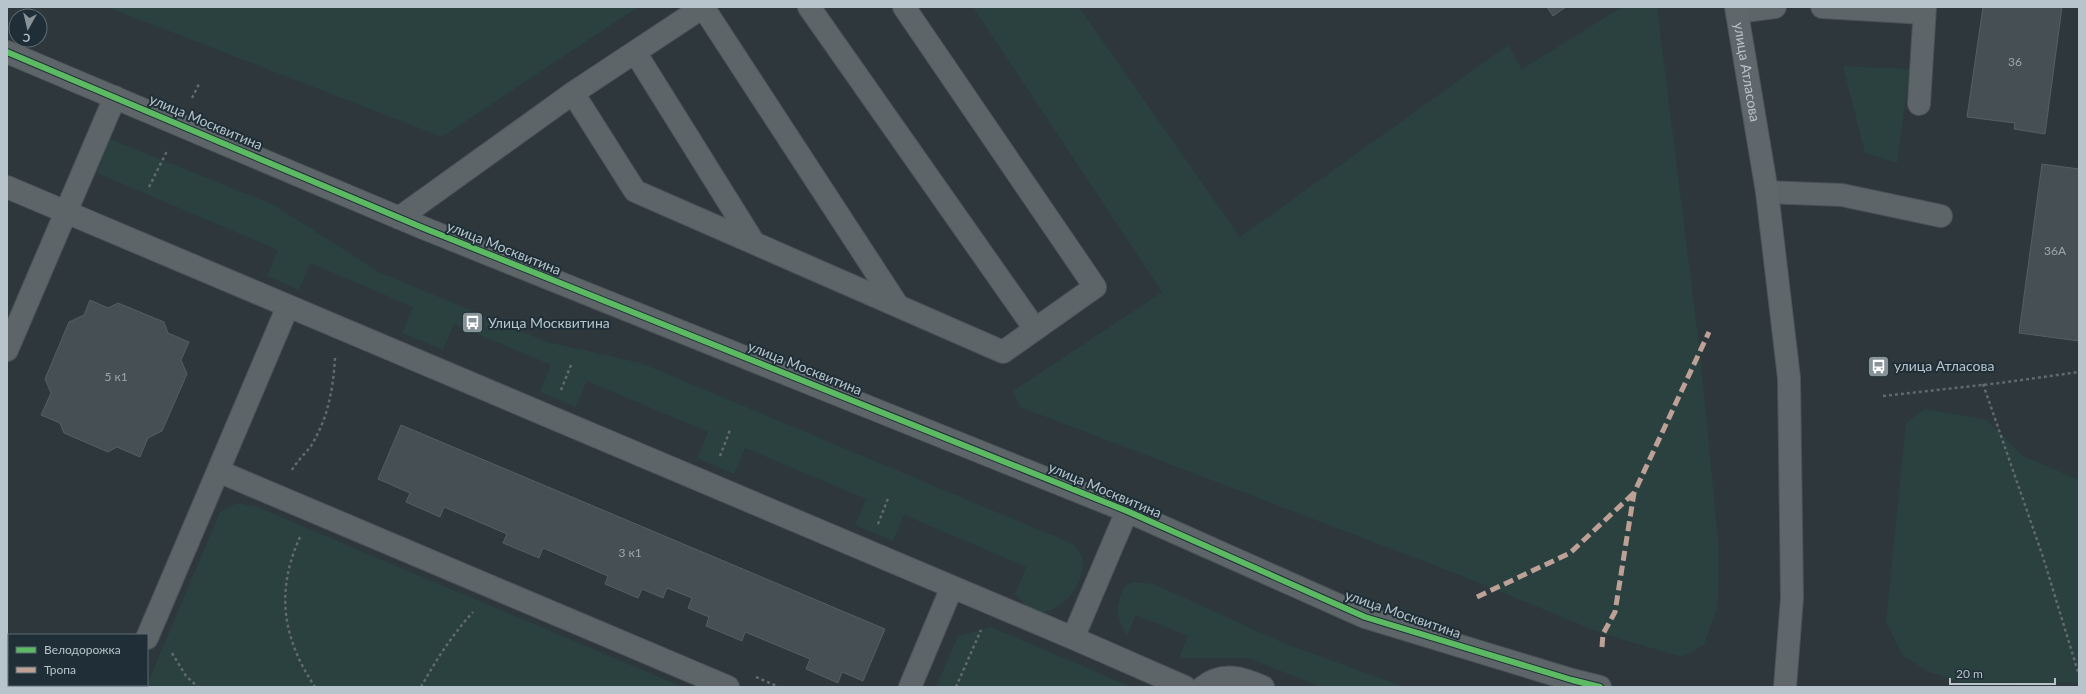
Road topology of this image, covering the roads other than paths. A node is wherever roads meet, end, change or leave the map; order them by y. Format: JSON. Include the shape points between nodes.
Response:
{"nodes":[{"id":1,"x":703,"y":7,"type":"edge"},
{"id":2,"x":809,"y":7,"type":"edge"},
{"id":3,"x":904,"y":7,"type":"edge"},
{"id":4,"x":1775,"y":7,"type":"edge"},
{"id":5,"x":1822,"y":7,"type":"edge"},
{"id":6,"x":1737,"y":10,"type":"edge"},
{"id":7,"x":1925,"y":10,"type":"edge"},
{"id":8,"x":7,"y":52,"type":"edge"},
{"id":9,"x":635,"y":52,"type":"junction"},
{"id":10,"x":573,"y":93,"type":"junction"},
{"id":11,"x":115,"y":97,"type":"junction"},
{"id":12,"x":1919,"y":104,"type":"dead end"},
{"id":13,"x":7,"y":188,"type":"edge"},
{"id":14,"x":1767,"y":192,"type":"junction"},
{"id":15,"x":66,"y":212,"type":"junction"},
{"id":16,"x":1941,"y":216,"type":"dead end"},
{"id":17,"x":399,"y":218,"type":"junction"},
{"id":18,"x":754,"y":243,"type":"junction"},
{"id":19,"x":288,"y":306,"type":"junction"},
{"id":20,"x":898,"y":306,"type":"junction"},
{"id":21,"x":1035,"y":329,"type":"junction"},
{"id":22,"x":7,"y":350,"type":"edge"},
{"id":23,"x":218,"y":471,"type":"junction"},
{"id":24,"x":1127,"y":511,"type":"junction"},
{"id":25,"x":952,"y":587,"type":"junction"},
{"id":26,"x":151,"y":629,"type":"edge"},
{"id":27,"x":1073,"y":638,"type":"junction"},
{"id":28,"x":728,"y":687,"type":"edge"},
{"id":29,"x":910,"y":687,"type":"edge"},
{"id":30,"x":1185,"y":687,"type":"edge"},
{"id":31,"x":1203,"y":687,"type":"edge"},
{"id":32,"x":1263,"y":687,"type":"edge"},
{"id":33,"x":1600,"y":687,"type":"edge"},
{"id":34,"x":1785,"y":687,"type":"edge"}],
"edges":[{"from":1,"to":9,"type":"street"},
{"from":1,"to":20,"type":"street"},
{"from":2,"to":21,"type":"street"},
{"from":3,"to":21,"type":"street","via":[[1095,287]]},
{"from":4,"to":6,"type":"street"},
{"from":5,"to":7,"type":"street"},
{"from":6,"to":14,"type":"main road","name":"улица Атласова"},
{"from":7,"to":12,"type":"street"},
{"from":8,"to":11,"type":"street","name":"улица Москвитина"},
{"from":9,"to":10,"type":"street"},
{"from":9,"to":18,"type":"street"},
{"from":10,"to":17,"type":"street"},
{"from":10,"to":18,"type":"street","via":[[635,191]]},
{"from":11,"to":15,"type":"street"},
{"from":11,"to":17,"type":"street","name":"улица Москвитина"},
{"from":13,"to":15,"type":"street"},
{"from":14,"to":16,"type":"street","via":[[1842,195]]},
{"from":14,"to":34,"type":"main road","name":"улица Атласова","via":[[1790,378],[1792,598]]},
{"from":15,"to":19,"type":"street"},
{"from":15,"to":22,"type":"street"},
{"from":17,"to":24,"type":"street","name":"улица Москвитина"},
{"from":18,"to":20,"type":"street"},
{"from":19,"to":23,"type":"street"},
{"from":19,"to":25,"type":"street"},
{"from":20,"to":21,"type":"street","via":[[1003,352]]},
{"from":23,"to":26,"type":"street"},
{"from":23,"to":28,"type":"street"},
{"from":24,"to":27,"type":"street"},
{"from":24,"to":33,"type":"street","name":"улица Москвитина","via":[[1365,617]]},
{"from":25,"to":27,"type":"street"},
{"from":25,"to":29,"type":"street"},
{"from":27,"to":30,"type":"street"},
{"from":31,"to":32,"type":"street","via":[[1218,679],[1231,677],[1243,678]]}]}
